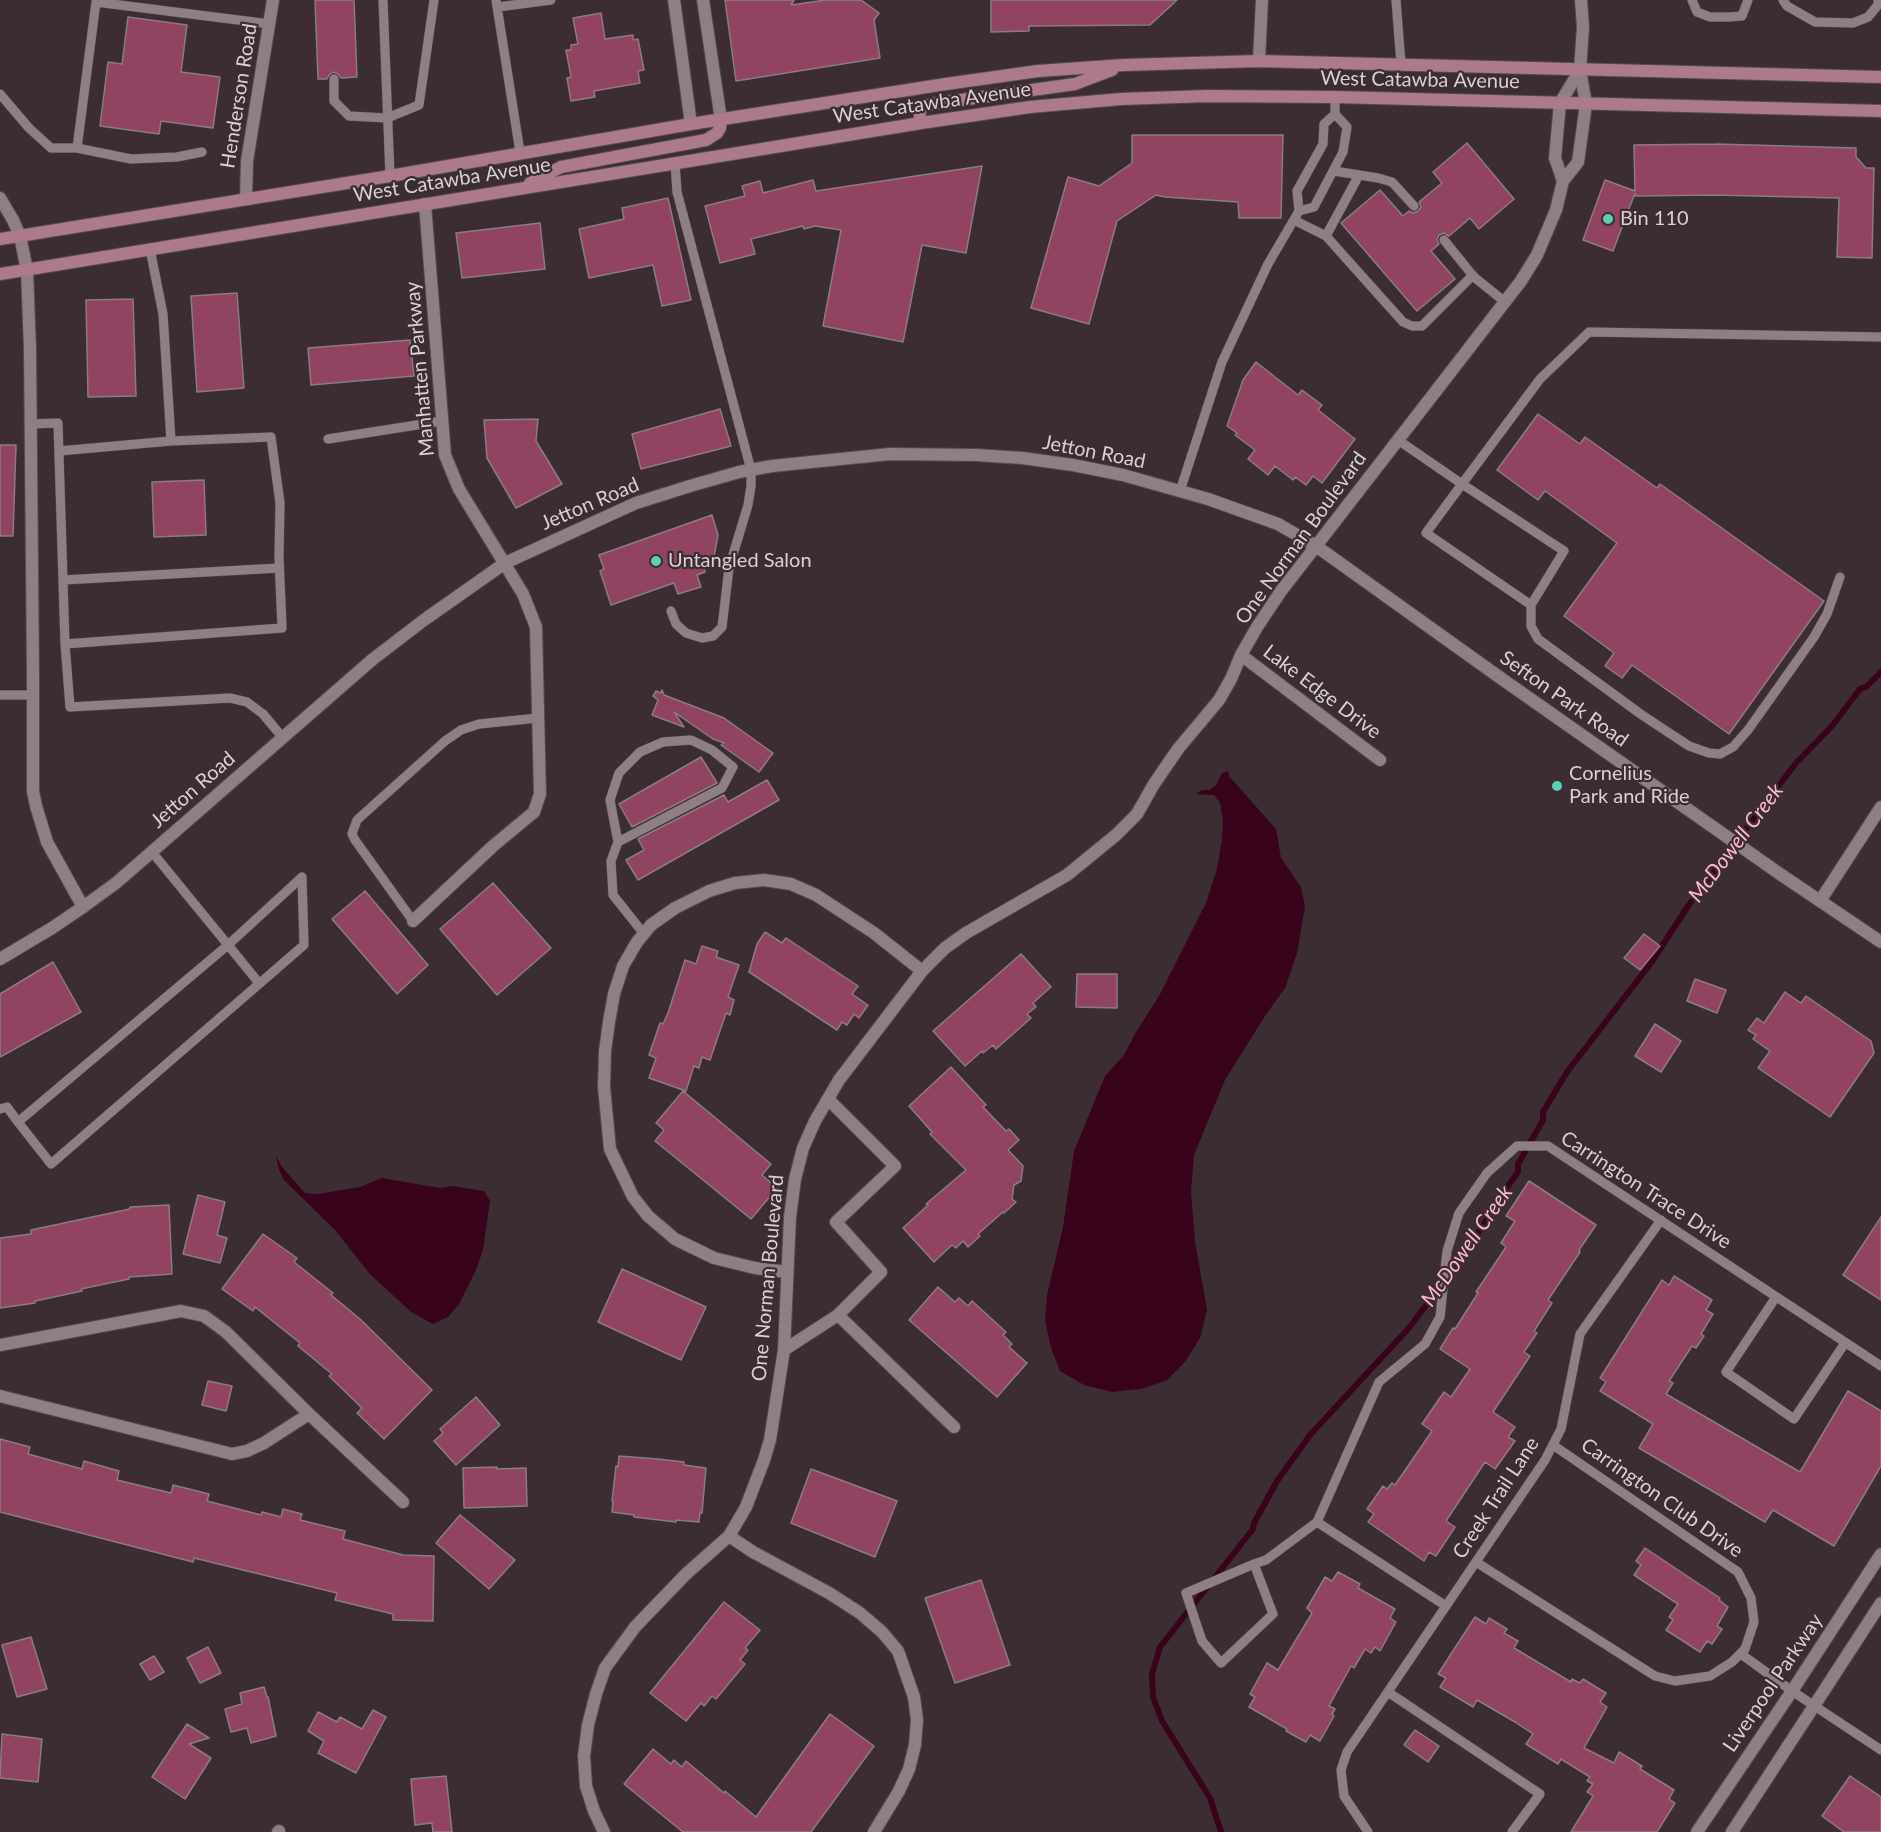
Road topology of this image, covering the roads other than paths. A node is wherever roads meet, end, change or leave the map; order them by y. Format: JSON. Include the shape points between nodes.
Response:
{"nodes":[{"id":1,"x":273,"y":0,"type":"edge"},
{"id":2,"x":383,"y":0,"type":"edge"},
{"id":3,"x":434,"y":0,"type":"edge"},
{"id":4,"x":551,"y":0,"type":"edge"},
{"id":5,"x":674,"y":0,"type":"edge"},
{"id":6,"x":703,"y":0,"type":"edge"},
{"id":7,"x":1262,"y":0,"type":"edge"},
{"id":8,"x":1396,"y":0,"type":"edge"},
{"id":9,"x":1581,"y":0,"type":"edge"},
{"id":10,"x":1692,"y":0,"type":"edge"},
{"id":11,"x":1748,"y":0,"type":"edge"},
{"id":12,"x":1783,"y":0,"type":"edge"},
{"id":13,"x":1878,"y":0,"type":"edge"},
{"id":14,"x":497,"y":4,"type":"edge"},
{"id":15,"x":270,"y":24,"type":"junction"},
{"id":16,"x":1259,"y":61,"type":"junction"},
{"id":17,"x":1401,"y":64,"type":"junction"},
{"id":18,"x":1124,"y":65,"type":"junction"},
{"id":19,"x":1580,"y":70,"type":"junction"},
{"id":20,"x":1881,"y":77,"type":"edge"},
{"id":21,"x":334,"y":79,"type":"dead end"},
{"id":22,"x":0,"y":94,"type":"edge"},
{"id":23,"x":1335,"y":97,"type":"junction"},
{"id":24,"x":1560,"y":103,"type":"junction"},
{"id":25,"x":1586,"y":104,"type":"junction"},
{"id":26,"x":1881,"y":111,"type":"edge"},
{"id":27,"x":1335,"y":114,"type":"junction"},
{"id":28,"x":387,"y":118,"type":"junction"},
{"id":29,"x":721,"y":120,"type":"junction"},
{"id":30,"x":921,"y":123,"type":"junction"},
{"id":31,"x":691,"y":124,"type":"junction"},
{"id":32,"x":77,"y":148,"type":"junction"},
{"id":33,"x":202,"y":152,"type":"dead end"},
{"id":34,"x":520,"y":152,"type":"junction"},
{"id":35,"x":675,"y":163,"type":"junction"},
{"id":36,"x":1334,"y":171,"type":"junction"},
{"id":37,"x":1359,"y":175,"type":"junction"},
{"id":38,"x":390,"y":176,"type":"junction"},
{"id":39,"x":1563,"y":181,"type":"junction"},
{"id":40,"x":518,"y":188,"type":"junction"},
{"id":41,"x":0,"y":198,"type":"edge"},
{"id":42,"x":246,"y":198,"type":"junction"},
{"id":43,"x":425,"y":204,"type":"junction"},
{"id":44,"x":1414,"y":206,"type":"dead end"},
{"id":45,"x":1299,"y":211,"type":"junction"},
{"id":46,"x":1294,"y":220,"type":"junction"},
{"id":47,"x":20,"y":236,"type":"junction"},
{"id":48,"x":1326,"y":236,"type":"junction"},
{"id":49,"x":0,"y":239,"type":"edge"},
{"id":50,"x":1444,"y":240,"type":"dead end"},
{"id":51,"x":150,"y":249,"type":"junction"},
{"id":52,"x":27,"y":270,"type":"junction"},
{"id":53,"x":0,"y":274,"type":"edge"},
{"id":54,"x":1473,"y":275,"type":"junction"},
{"id":55,"x":1505,"y":302,"type":"junction"},
{"id":56,"x":1881,"y":337,"type":"edge"},
{"id":57,"x":442,"y":421,"type":"junction"},
{"id":58,"x":30,"y":424,"type":"junction"},
{"id":59,"x":328,"y":440,"type":"dead end"},
{"id":60,"x":1398,"y":440,"type":"junction"},
{"id":61,"x":171,"y":441,"type":"junction"},
{"id":62,"x":58,"y":451,"type":"junction"},
{"id":63,"x":751,"y":470,"type":"junction"},
{"id":64,"x":1462,"y":484,"type":"junction"},
{"id":65,"x":1180,"y":491,"type":"junction"},
{"id":66,"x":1316,"y":546,"type":"junction"},
{"id":67,"x":505,"y":563,"type":"junction"},
{"id":68,"x":279,"y":568,"type":"junction"},
{"id":69,"x":1840,"y":577,"type":"dead end"},
{"id":70,"x":63,"y":580,"type":"junction"},
{"id":71,"x":1531,"y":605,"type":"junction"},
{"id":72,"x":671,"y":611,"type":"dead end"},
{"id":73,"x":65,"y":644,"type":"junction"},
{"id":74,"x":1241,"y":655,"type":"junction"},
{"id":75,"x":0,"y":695,"type":"edge"},
{"id":76,"x":33,"y":695,"type":"junction"},
{"id":77,"x":538,"y":718,"type":"junction"},
{"id":78,"x":283,"y":738,"type":"junction"},
{"id":79,"x":1380,"y":760,"type":"dead end"},
{"id":80,"x":1881,"y":807,"type":"edge"},
{"id":81,"x":618,"y":842,"type":"junction"},
{"id":82,"x":152,"y":852,"type":"junction"},
{"id":83,"x":1820,"y":901,"type":"junction"},
{"id":84,"x":83,"y":907,"type":"junction"},
{"id":85,"x":413,"y":921,"type":"joint"},
{"id":86,"x":644,"y":934,"type":"junction"},
{"id":87,"x":1881,"y":942,"type":"edge"},
{"id":88,"x":228,"y":945,"type":"junction"},
{"id":89,"x":0,"y":959,"type":"edge"},
{"id":90,"x":922,"y":971,"type":"junction"},
{"id":91,"x":259,"y":983,"type":"junction"},
{"id":92,"x":828,"y":1099,"type":"junction"},
{"id":93,"x":0,"y":1109,"type":"edge"},
{"id":94,"x":18,"y":1122,"type":"junction"},
{"id":95,"x":1661,"y":1220,"type":"junction"},
{"id":96,"x":787,"y":1272,"type":"junction"},
{"id":97,"x":1776,"y":1297,"type":"junction"},
{"id":98,"x":838,"y":1315,"type":"junction"},
{"id":99,"x":1845,"y":1342,"type":"junction"},
{"id":100,"x":0,"y":1345,"type":"edge"},
{"id":101,"x":784,"y":1350,"type":"junction"},
{"id":102,"x":1881,"y":1366,"type":"edge"},
{"id":103,"x":0,"y":1396,"type":"edge"},
{"id":104,"x":309,"y":1414,"type":"junction"},
{"id":105,"x":954,"y":1427,"type":"dead end"},
{"id":106,"x":1553,"y":1445,"type":"junction"},
{"id":107,"x":403,"y":1502,"type":"dead end"},
{"id":108,"x":1317,"y":1522,"type":"junction"},
{"id":109,"x":729,"y":1536,"type":"junction"},
{"id":110,"x":1880,"y":1560,"type":"edge"},
{"id":111,"x":1476,"y":1562,"type":"junction"},
{"id":112,"x":1254,"y":1564,"type":"junction"},
{"id":113,"x":1881,"y":1604,"type":"edge"},
{"id":114,"x":1446,"y":1606,"type":"junction"},
{"id":115,"x":1741,"y":1654,"type":"junction"},
{"id":116,"x":1792,"y":1691,"type":"junction"},
{"id":117,"x":1388,"y":1692,"type":"junction"},
{"id":118,"x":1815,"y":1707,"type":"junction"},
{"id":119,"x":1881,"y":1750,"type":"edge"},
{"id":120,"x":604,"y":1832,"type":"edge"},
{"id":121,"x":874,"y":1832,"type":"edge"},
{"id":122,"x":1368,"y":1832,"type":"edge"},
{"id":123,"x":1512,"y":1832,"type":"edge"},
{"id":124,"x":1697,"y":1832,"type":"edge"},
{"id":125,"x":1732,"y":1832,"type":"edge"}],
"edges":[{"from":1,"to":15,"type":"street","name":"Henderson Road"},
{"from":2,"to":28,"type":"lane"},
{"from":3,"to":28,"type":"lane","via":[[419,105]]},
{"from":4,"to":14,"type":"lane"},
{"from":5,"to":31,"type":"street"},
{"from":6,"to":29,"type":"street"},
{"from":7,"to":16,"type":"street"},
{"from":8,"to":17,"type":"lane"},
{"from":9,"to":19,"type":"street","name":"One Norman Boulevard"},
{"from":10,"to":11,"type":"lane","via":[[1697,12],[1729,17],[1742,16]]},
{"from":12,"to":13,"type":"lane","via":[[1815,22],[1853,23],[1868,17]]},
{"from":14,"to":34,"type":"lane"},
{"from":15,"to":32,"type":"lane","via":[[96,2]]},
{"from":15,"to":42,"type":"street","name":"Henderson Road","via":[[247,161]]},
{"from":16,"to":17,"type":"main road","name":"West Catawba Avenue"},
{"from":16,"to":18,"type":"main road","name":"West Catawba Avenue"},
{"from":17,"to":19,"type":"main road","name":"West Catawba Avenue"},
{"from":18,"to":29,"type":"main road","name":"West Catawba Avenue","via":[[958,82]]},
{"from":18,"to":30,"type":"main road","via":[[1075,84],[924,106],[919,111]]},
{"from":19,"to":20,"type":"main road","name":"West Catawba Avenue"},
{"from":19,"to":24,"type":"street","name":"One Norman Boulevard"},
{"from":19,"to":25,"type":"street","name":"One Norman Boulevard"},
{"from":21,"to":28,"type":"lane","via":[[334,101],[349,116]]},
{"from":22,"to":32,"type":"lane","via":[[51,148]]},
{"from":23,"to":24,"type":"main road","name":"West Catawba Avenue"},
{"from":23,"to":27,"type":"lane"},
{"from":23,"to":30,"type":"main road","name":"West Catawba Avenue","via":[[1121,99]]},
{"from":24,"to":25,"type":"main road","name":"West Catawba Avenue"},
{"from":24,"to":39,"type":"street","name":"One Norman Boulevard","via":[[1555,158]]},
{"from":25,"to":26,"type":"main road","name":"West Catawba Avenue"},
{"from":25,"to":39,"type":"street","name":"One Norman Boulevard","via":[[1578,162]]},
{"from":27,"to":36,"type":"lane","via":[[1347,127],[1343,152]]},
{"from":27,"to":45,"type":"lane","via":[[1324,124],[1323,144],[1297,191]]},
{"from":28,"to":38,"type":"lane"},
{"from":29,"to":31,"type":"main road","name":"West Catawba Avenue"},
{"from":29,"to":40,"type":"main road","via":[[717,133],[706,140],[561,167]]},
{"from":30,"to":35,"type":"main road","name":"West Catawba Avenue"},
{"from":31,"to":34,"type":"main road","name":"West Catawba Avenue"},
{"from":32,"to":33,"type":"lane","via":[[131,159]]},
{"from":34,"to":38,"type":"main road","name":"West Catawba Avenue"},
{"from":35,"to":40,"type":"main road","name":"West Catawba Avenue"},
{"from":35,"to":63,"type":"lane","via":[[677,192]]},
{"from":36,"to":37,"type":"lane"},
{"from":36,"to":45,"type":"lane","via":[[1314,207]]},
{"from":37,"to":44,"type":"lane","via":[[1392,182]]},
{"from":37,"to":48,"type":"lane"},
{"from":38,"to":42,"type":"main road","name":"West Catawba Avenue"},
{"from":39,"to":55,"type":"street","name":"One Norman Boulevard","via":[[1556,210],[1537,255]]},
{"from":40,"to":43,"type":"main road","name":"West Catawba Avenue"},
{"from":41,"to":47,"type":"street"},
{"from":42,"to":47,"type":"main road","name":"West Catawba Avenue"},
{"from":43,"to":51,"type":"main road","name":"West Catawba Avenue"},
{"from":43,"to":57,"type":"street","name":"Manhatten Parkway"},
{"from":45,"to":46,"type":"lane"},
{"from":46,"to":48,"type":"lane"},
{"from":46,"to":65,"type":"lane","via":[[1268,264],[1222,363]]},
{"from":47,"to":49,"type":"main road","name":"West Catawba Avenue"},
{"from":47,"to":52,"type":"street"},
{"from":48,"to":54,"type":"lane","via":[[1403,322],[1412,326],[1422,326]]},
{"from":50,"to":54,"type":"lane"},
{"from":51,"to":52,"type":"main road","name":"West Catawba Avenue"},
{"from":51,"to":61,"type":"lane","via":[[164,314]]},
{"from":52,"to":53,"type":"main road","name":"West Catawba Avenue"},
{"from":52,"to":58,"type":"street"},
{"from":54,"to":55,"type":"lane"},
{"from":55,"to":60,"type":"street","name":"One Norman Boulevard"},
{"from":56,"to":64,"type":"lane","via":[[1589,332],[1540,379]]},
{"from":57,"to":59,"type":"lane"},
{"from":57,"to":67,"type":"street","name":"Manhatten Parkway","via":[[451,472]]},
{"from":58,"to":62,"type":"lane","via":[[57,423]]},
{"from":58,"to":76,"type":"street"},
{"from":60,"to":64,"type":"lane"},
{"from":60,"to":66,"type":"street","name":"One Norman Boulevard"},
{"from":61,"to":62,"type":"lane"},
{"from":61,"to":68,"type":"lane","via":[[271,437],[280,503]]},
{"from":62,"to":70,"type":"lane"},
{"from":63,"to":65,"type":"street","name":"Jetton Road","via":[[859,456],[976,455],[1073,465]]},
{"from":63,"to":67,"type":"street","name":"Jetton Road","via":[[636,503]]},
{"from":63,"to":72,"type":"lane","via":[[748,505],[729,568],[722,627],[713,636],[702,638],[686,633],[676,624]]},
{"from":64,"to":71,"type":"lane","via":[[1564,551]]},
{"from":64,"to":71,"type":"lane","via":[[1426,533]]},
{"from":65,"to":66,"type":"street","name":"Jetton Road","via":[[1278,524]]},
{"from":66,"to":74,"type":"street","name":"One Norman Boulevard","via":[[1281,591]]},
{"from":66,"to":83,"type":"street","name":"Sefton Park Road"},
{"from":67,"to":77,"type":"street","name":"Manhatten Parkway","via":[[536,627]]},
{"from":67,"to":78,"type":"street","name":"Jetton Road","via":[[423,620]]},
{"from":68,"to":70,"type":"lane"},
{"from":68,"to":73,"type":"lane","via":[[282,628]]},
{"from":69,"to":71,"type":"lane","via":[[1814,637],[1748,730],[1733,747],[1720,754],[1689,746],[1538,639],[1531,626]]},
{"from":70,"to":73,"type":"lane"},
{"from":73,"to":78,"type":"lane","via":[[70,707],[230,698],[247,702],[263,714]]},
{"from":74,"to":79,"type":"street","name":"Lake Edge Drive"},
{"from":74,"to":90,"type":"street","name":"One Norman Boulevard","via":[[1219,700],[1178,749],[1137,814],[1067,875],[966,933]]},
{"from":75,"to":76,"type":"lane"},
{"from":76,"to":84,"type":"street","via":[[36,806],[47,842]]},
{"from":77,"to":85,"type":"street","name":"Manhatten Parkway","via":[[540,794],[534,812]]},
{"from":77,"to":85,"type":"lane","via":[[479,724],[461,730],[357,820],[352,834],[355,840]]},
{"from":78,"to":82,"type":"street","name":"Jetton Road"},
{"from":80,"to":83,"type":"street"},
{"from":81,"to":81,"type":"lane","via":[[722,788],[733,767],[691,740],[663,742],[640,752],[619,773],[610,800]]},
{"from":81,"to":86,"type":"lane","via":[[611,861],[614,895]]},
{"from":82,"to":84,"type":"street","name":"Jetton Road"},
{"from":82,"to":88,"type":"lane"},
{"from":83,"to":87,"type":"street","name":"Sefton Park Road"},
{"from":84,"to":89,"type":"street","name":"Jetton Road"},
{"from":86,"to":90,"type":"street","via":[[675,908],[709,891],[735,883],[782,882],[816,894]]},
{"from":86,"to":96,"type":"street","via":[[623,966],[609,1022],[604,1087],[610,1149],[633,1197],[675,1239],[714,1258]]},
{"from":88,"to":91,"type":"lane"},
{"from":88,"to":91,"type":"lane","via":[[302,877],[304,945]]},
{"from":88,"to":94,"type":"lane"},
{"from":90,"to":92,"type":"street","name":"One Norman Boulevard"},
{"from":91,"to":94,"type":"lane","via":[[51,1164]]},
{"from":92,"to":96,"type":"street","name":"One Norman Boulevard","via":[[803,1148],[795,1179]]},
{"from":92,"to":98,"type":"street","via":[[895,1166],[836,1222],[881,1272]]},
{"from":93,"to":94,"type":"lane","via":[[7,1107]]},
{"from":95,"to":97,"type":"lane","name":"Carrington Trace Drive"},
{"from":95,"to":106,"type":"lane","name":"Creek Trail Lane","via":[[1580,1334],[1561,1429]]},
{"from":95,"to":108,"type":"lane","name":"Carrington Trace Drive","via":[[1548,1146],[1517,1146],[1487,1173],[1459,1213],[1448,1251],[1440,1317],[1425,1344],[1378,1382]]},
{"from":96,"to":101,"type":"street","name":"One Norman Boulevard"},
{"from":97,"to":99,"type":"lane","name":"Carrington Trace Drive"},
{"from":97,"to":99,"type":"lane","via":[[1726,1372],[1794,1419]]},
{"from":98,"to":101,"type":"street"},
{"from":98,"to":105,"type":"street"},
{"from":99,"to":102,"type":"lane","name":"Carrington Trace Drive"},
{"from":100,"to":104,"type":"street","via":[[181,1311],[204,1316],[226,1332]]},
{"from":101,"to":109,"type":"street","name":"One Norman Boulevard","via":[[767,1450],[746,1507]]},
{"from":103,"to":104,"type":"street","via":[[232,1454],[264,1443]]},
{"from":104,"to":107,"type":"street"},
{"from":106,"to":111,"type":"lane","name":"Creek Trail Lane"},
{"from":106,"to":115,"type":"lane","name":"Carrington Club Drive","via":[[1738,1572],[1751,1598],[1754,1622]]},
{"from":108,"to":112,"type":"lane","name":"Carrington Trace Drive","via":[[1266,1560]]},
{"from":108,"to":114,"type":"lane"},
{"from":109,"to":120,"type":"street","name":"One Norman Boulevard","via":[[634,1627],[605,1668],[588,1725],[584,1756],[586,1786]]},
{"from":109,"to":121,"type":"street","via":[[860,1613],[898,1651],[914,1697],[915,1744],[902,1784]]},
{"from":110,"to":116,"type":"street","name":"Liverpool Parkway"},
{"from":111,"to":114,"type":"lane","name":"Creek Trail Lane"},
{"from":111,"to":115,"type":"lane","via":[[1655,1676],[1675,1681],[1710,1676]]},
{"from":112,"to":112,"type":"lane","name":"Carrington Trace Drive","via":[[1186,1593],[1202,1641],[1221,1663],[1273,1614]]},
{"from":113,"to":118,"type":"street"},
{"from":114,"to":117,"type":"lane","name":"Creek Trail Lane"},
{"from":115,"to":116,"type":"lane"},
{"from":116,"to":118,"type":"lane"},
{"from":116,"to":124,"type":"street","name":"Liverpool Parkway"},
{"from":117,"to":122,"type":"lane","name":"Creek Trail Lane","via":[[1347,1752],[1341,1770],[1344,1796]]},
{"from":117,"to":123,"type":"lane","via":[[1540,1794]]},
{"from":118,"to":119,"type":"lane"},
{"from":118,"to":125,"type":"street"}]}
